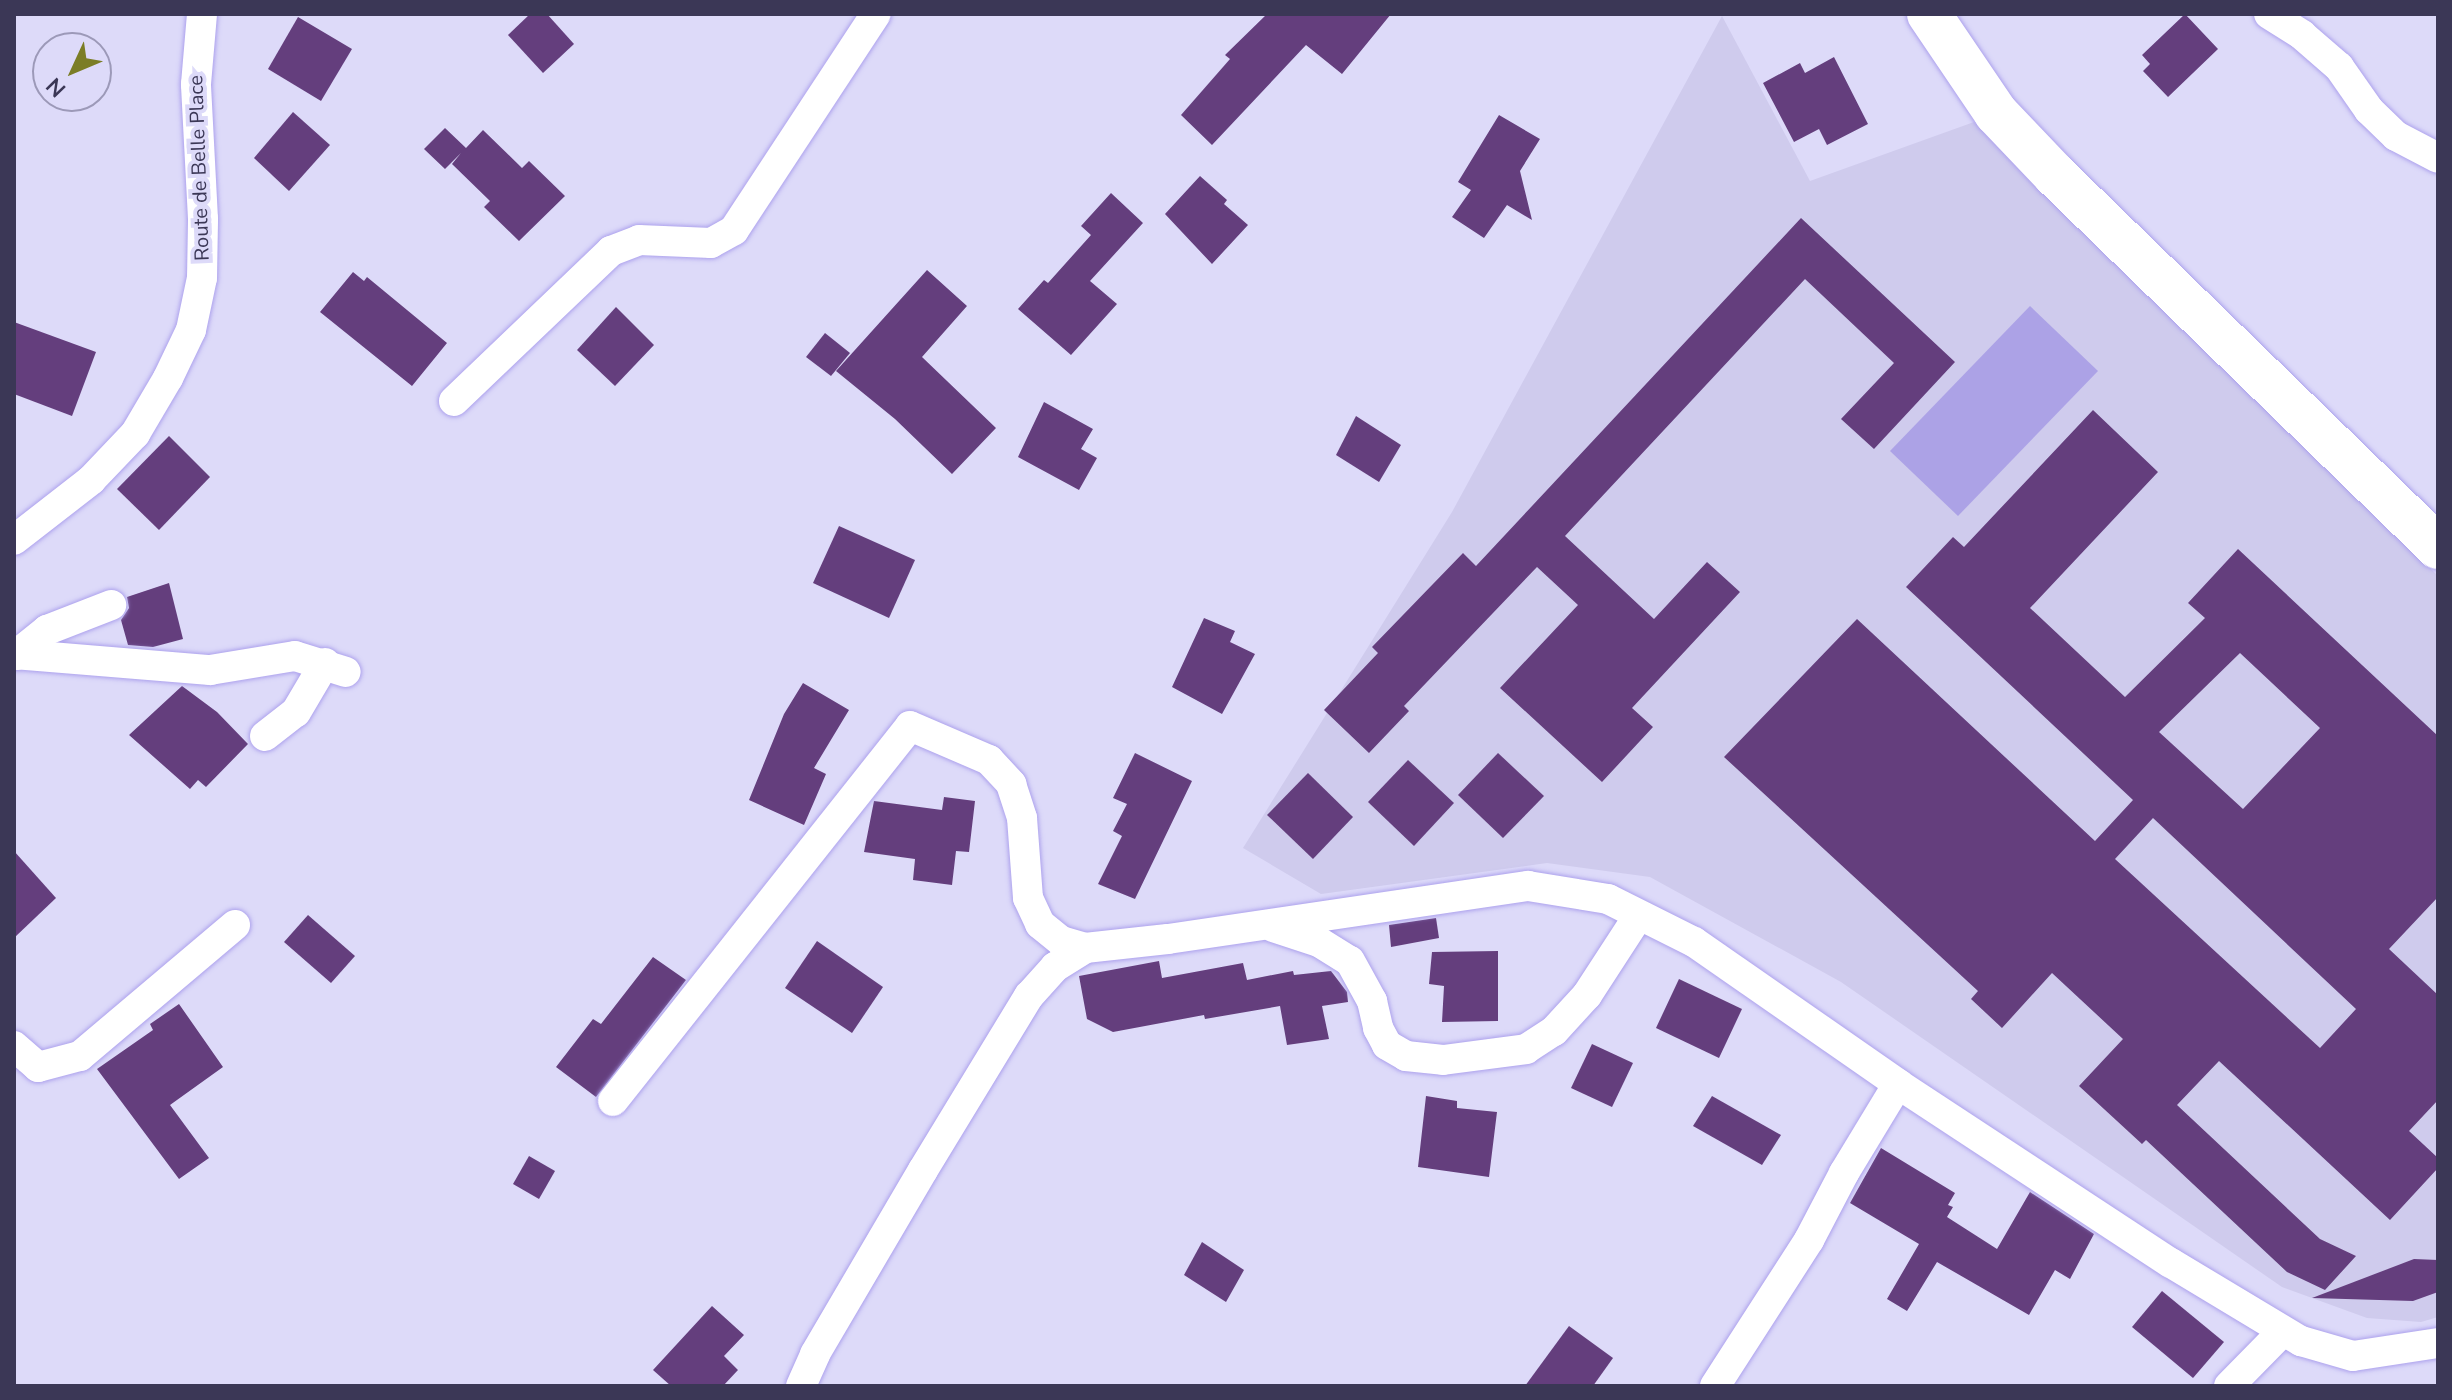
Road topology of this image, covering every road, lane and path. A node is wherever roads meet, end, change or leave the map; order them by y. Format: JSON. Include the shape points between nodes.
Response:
{"nodes":[{"id":1,"x":202,"y":14,"type":"edge"},
{"id":2,"x":876,"y":14,"type":"edge"},
{"id":3,"x":1929,"y":14,"type":"edge"},
{"id":4,"x":2269,"y":14,"type":"edge"},
{"id":5,"x":2438,"y":158,"type":"edge"},
{"id":6,"x":454,"y":401,"type":"dead end"},
{"id":7,"x":14,"y":540,"type":"edge"},
{"id":8,"x":2438,"y":547,"type":"edge"},
{"id":9,"x":111,"y":605,"type":"dead end"},
{"id":10,"x":15,"y":654,"type":"edge"},
{"id":11,"x":265,"y":736,"type":"dead end"},
{"id":12,"x":1639,"y":915,"type":"junction"},
{"id":13,"x":235,"y":925,"type":"dead end"},
{"id":14,"x":1267,"y":925,"type":"junction"},
{"id":15,"x":1085,"y":948,"type":"junction"},
{"id":16,"x":14,"y":1046,"type":"edge"},
{"id":17,"x":1898,"y":1084,"type":"junction"},
{"id":18,"x":613,"y":1101,"type":"dead end"},
{"id":19,"x":2283,"y":1331,"type":"junction"},
{"id":20,"x":2438,"y":1343,"type":"edge"},
{"id":21,"x":801,"y":1386,"type":"edge"},
{"id":22,"x":1715,"y":1386,"type":"edge"},
{"id":23,"x":2229,"y":1386,"type":"edge"}],
"edges":[{"from":1,"to":7,"type":"street","name":"Route de Belle Place","via":[[196,84],[202,278],[191,330],[135,434],[91,480]]},
{"from":2,"to":6,"type":"street","via":[[734,230],[711,243],[639,240],[611,251]]},
{"from":3,"to":8,"type":"main road","via":[[1996,113],[2055,175]]},
{"from":4,"to":5,"type":"street","via":[[2339,67],[2369,110],[2396,136]]},
{"from":9,"to":10,"type":"street","via":[[47,630]]},
{"from":10,"to":11,"type":"street","via":[[210,670],[295,656],[336,667],[296,712]]},
{"from":12,"to":14,"type":"street","via":[[1608,899],[1528,886]]},
{"from":12,"to":14,"type":"street","via":[[1587,995],[1554,1031],[1526,1049],[1443,1060],[1406,1056],[1387,1045],[1372,1001],[1350,961],[1319,942]]},
{"from":12,"to":17,"type":"street","via":[[1694,942]]},
{"from":13,"to":16,"type":"street","via":[[80,1056],[38,1067]]},
{"from":14,"to":15,"type":"street"},
{"from":15,"to":18,"type":"street","via":[[1061,941],[1040,924],[1028,898],[1022,818],[1011,784],[989,760],[910,726]]},
{"from":15,"to":21,"type":"street","via":[[1055,967],[1029,996],[884,1235]]},
{"from":17,"to":19,"type":"street"},
{"from":17,"to":22,"type":"street","via":[[1809,1240]]},
{"from":19,"to":20,"type":"street","via":[[2353,1356]]},
{"from":19,"to":23,"type":"street"}]}
